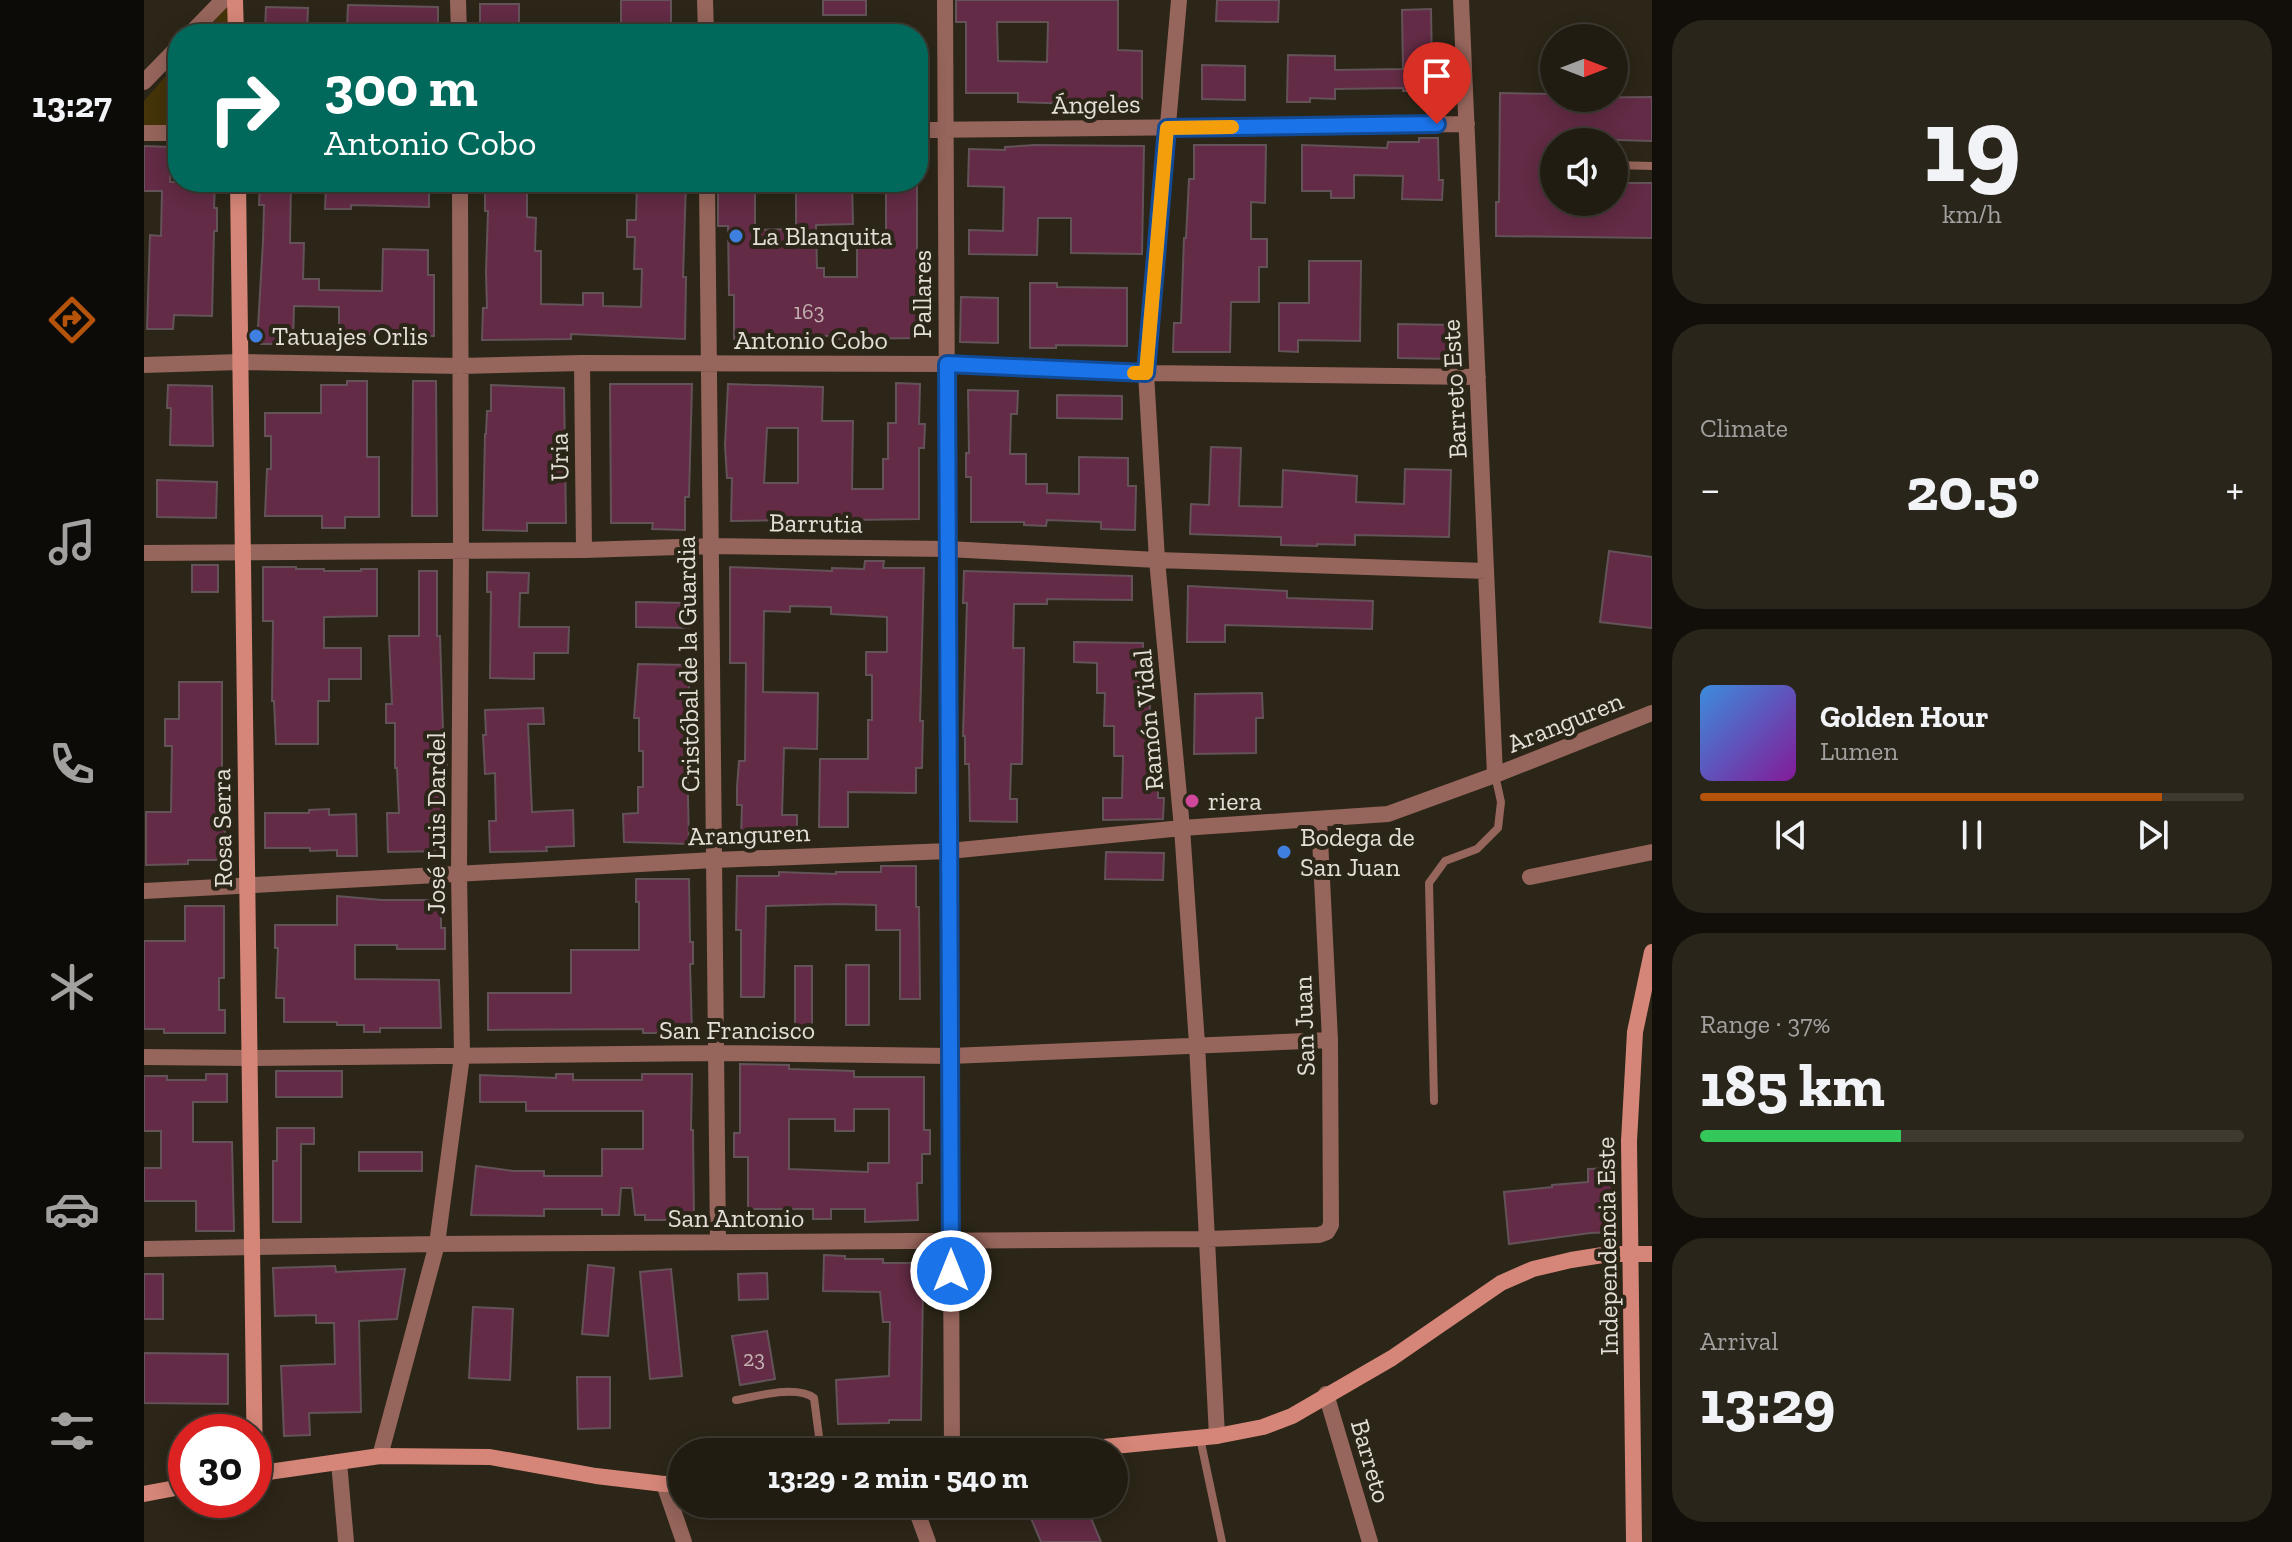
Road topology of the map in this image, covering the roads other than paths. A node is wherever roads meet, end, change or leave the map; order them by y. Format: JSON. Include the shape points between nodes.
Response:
{"nodes":[{"id":1,"x":223,"y":0,"type":"edge"},
{"id":2,"x":235,"y":0,"type":"edge"},
{"id":3,"x":458,"y":0,"type":"edge"},
{"id":4,"x":705,"y":0,"type":"edge"},
{"id":5,"x":945,"y":0,"type":"edge"},
{"id":6,"x":1179,"y":0,"type":"edge"},
{"id":7,"x":1461,"y":0,"type":"edge"},
{"id":8,"x":200,"y":24,"type":"edge"},
{"id":9,"x":236,"y":24,"type":"edge"},
{"id":10,"x":459,"y":24,"type":"edge"},
{"id":11,"x":706,"y":24,"type":"edge"},
{"id":12,"x":168,"y":57,"type":"edge"},
{"id":13,"x":144,"y":82,"type":"edge"},
{"id":14,"x":1467,"y":124,"type":"junction"},
{"id":15,"x":1167,"y":128,"type":"junction"},
{"id":16,"x":928,"y":130,"type":"edge"},
{"id":17,"x":945,"y":130,"type":"junction"},
{"id":18,"x":144,"y":133,"type":"edge"},
{"id":19,"x":168,"y":133,"type":"edge"},
{"id":20,"x":1628,"y":165,"type":"edge"},
{"id":21,"x":1652,"y":166,"type":"edge"},
{"id":22,"x":238,"y":192,"type":"edge"},
{"id":23,"x":460,"y":192,"type":"edge"},
{"id":24,"x":707,"y":192,"type":"edge"},
{"id":25,"x":240,"y":362,"type":"junction"},
{"id":26,"x":582,"y":363,"type":"junction"},
{"id":27,"x":709,"y":364,"type":"junction"},
{"id":28,"x":947,"y":364,"type":"junction"},
{"id":29,"x":144,"y":365,"type":"edge"},
{"id":30,"x":460,"y":366,"type":"junction"},
{"id":31,"x":1146,"y":373,"type":"junction"},
{"id":32,"x":1478,"y":377,"type":"junction"},
{"id":33,"x":711,"y":546,"type":"junction"},
{"id":34,"x":948,"y":549,"type":"junction"},
{"id":35,"x":584,"y":550,"type":"junction"},
{"id":36,"x":461,"y":551,"type":"junction"},
{"id":37,"x":242,"y":552,"type":"junction"},
{"id":38,"x":144,"y":553,"type":"edge"},
{"id":39,"x":1157,"y":560,"type":"junction"},
{"id":40,"x":1486,"y":571,"type":"junction"},
{"id":41,"x":1652,"y":713,"type":"edge"},
{"id":42,"x":1495,"y":775,"type":"junction"},
{"id":43,"x":1319,"y":819,"type":"junction"},
{"id":44,"x":1182,"y":828,"type":"junction"},
{"id":45,"x":949,"y":851,"type":"junction"},
{"id":46,"x":1652,"y":852,"type":"edge"},
{"id":47,"x":714,"y":860,"type":"junction"},
{"id":48,"x":459,"y":873,"type":"junction"},
{"id":49,"x":1530,"y":877,"type":"dead end"},
{"id":50,"x":247,"y":885,"type":"junction"},
{"id":51,"x":144,"y":891,"type":"edge"},
{"id":52,"x":1652,"y":952,"type":"edge"},
{"id":53,"x":1330,"y":1040,"type":"junction"},
{"id":54,"x":1197,"y":1044,"type":"junction"},
{"id":55,"x":716,"y":1053,"type":"junction"},
{"id":56,"x":462,"y":1056,"type":"junction"},
{"id":57,"x":950,"y":1056,"type":"junction"},
{"id":58,"x":144,"y":1057,"type":"edge"},
{"id":59,"x":249,"y":1058,"type":"junction"},
{"id":60,"x":1434,"y":1101,"type":"dead end"},
{"id":61,"x":1327,"y":1232,"type":"joint"},
{"id":62,"x":1208,"y":1239,"type":"junction"},
{"id":63,"x":951,"y":1240,"type":"junction"},
{"id":64,"x":718,"y":1242,"type":"junction"},
{"id":65,"x":437,"y":1244,"type":"junction"},
{"id":66,"x":252,"y":1247,"type":"junction"},
{"id":67,"x":144,"y":1249,"type":"edge"},
{"id":68,"x":1632,"y":1254,"type":"junction"},
{"id":69,"x":1652,"y":1254,"type":"edge"},
{"id":70,"x":1326,"y":1394,"type":"junction"},
{"id":71,"x":736,"y":1400,"type":"dead end"},
{"id":72,"x":253,"y":1414,"type":"edge"},
{"id":73,"x":1208,"y":1437,"type":"junction"},
{"id":74,"x":819,"y":1438,"type":"edge"},
{"id":75,"x":952,"y":1438,"type":"edge"},
{"id":76,"x":1128,"y":1445,"type":"edge"},
{"id":77,"x":380,"y":1456,"type":"junction"},
{"id":78,"x":339,"y":1462,"type":"junction"},
{"id":79,"x":272,"y":1471,"type":"edge"},
{"id":80,"x":664,"y":1484,"type":"junction"},
{"id":81,"x":668,"y":1484,"type":"edge"},
{"id":82,"x":168,"y":1489,"type":"edge"},
{"id":83,"x":144,"y":1494,"type":"edge"},
{"id":84,"x":919,"y":1518,"type":"edge"},
{"id":85,"x":346,"y":1542,"type":"edge"},
{"id":86,"x":684,"y":1542,"type":"edge"},
{"id":87,"x":928,"y":1542,"type":"edge"},
{"id":88,"x":1222,"y":1542,"type":"edge"},
{"id":89,"x":1370,"y":1542,"type":"edge"},
{"id":90,"x":1634,"y":1542,"type":"edge"}],
"edges":[{"from":1,"to":8,"type":"street"},
{"from":2,"to":9,"type":"main road"},
{"from":3,"to":10,"type":"street"},
{"from":4,"to":11,"type":"street"},
{"from":5,"to":17,"type":"street","name":"Pallares"},
{"from":6,"to":15,"type":"street","name":"Ramón Vidal"},
{"from":7,"to":14,"type":"street","name":"Barreto Este"},
{"from":12,"to":13,"type":"street"},
{"from":14,"to":15,"type":"street","name":"Ángeles"},
{"from":14,"to":32,"type":"street","name":"Barreto Este"},
{"from":15,"to":17,"type":"street","name":"Ángeles"},
{"from":15,"to":31,"type":"street","name":"Ramón Vidal"},
{"from":16,"to":17,"type":"street","name":"Ángeles"},
{"from":17,"to":28,"type":"street","name":"Pallares"},
{"from":18,"to":19,"type":"street"},
{"from":20,"to":21,"type":"lane"},
{"from":22,"to":25,"type":"main road","name":"Rosa Serra"},
{"from":23,"to":30,"type":"street","name":"José Luis Dardel"},
{"from":24,"to":27,"type":"street","name":"Cristóbal de la Guardia"},
{"from":25,"to":29,"type":"street","name":"Antonio Cobo"},
{"from":25,"to":30,"type":"street","name":"Antonio Cobo"},
{"from":25,"to":37,"type":"main road","name":"Rosa Serra"},
{"from":26,"to":27,"type":"street","name":"Antonio Cobo"},
{"from":26,"to":30,"type":"street","name":"Antonio Cobo"},
{"from":26,"to":35,"type":"street","name":"Uria"},
{"from":27,"to":28,"type":"street","name":"Antonio Cobo"},
{"from":27,"to":33,"type":"street","name":"Cristóbal de la Guardia"},
{"from":28,"to":31,"type":"street","name":"Antonio Cobo"},
{"from":28,"to":34,"type":"street","name":"Pallares"},
{"from":30,"to":36,"type":"street","name":"José Luis Dardel"},
{"from":31,"to":32,"type":"street","name":"Antonio Cobo"},
{"from":31,"to":39,"type":"street","name":"Ramón Vidal"},
{"from":32,"to":40,"type":"street","name":"Barreto Este"},
{"from":33,"to":34,"type":"street","name":"Barrutia"},
{"from":33,"to":35,"type":"street","name":"Barrutia"},
{"from":33,"to":47,"type":"street","name":"Cristóbal de la Guardia"},
{"from":34,"to":39,"type":"street","name":"Barrutia"},
{"from":34,"to":45,"type":"street","name":"Pallares"},
{"from":35,"to":36,"type":"street","name":"Barrutia"},
{"from":36,"to":37,"type":"street","name":"Barrutia"},
{"from":36,"to":48,"type":"street","name":"José Luis Dardel"},
{"from":37,"to":38,"type":"street","name":"Barrutia"},
{"from":37,"to":50,"type":"main road","name":"Rosa Serra"},
{"from":39,"to":40,"type":"street","name":"Barrutia"},
{"from":39,"to":44,"type":"street","name":"Ramón Vidal"},
{"from":40,"to":42,"type":"street","name":"Barreto Este"},
{"from":41,"to":42,"type":"street","name":"Aranguren"},
{"from":42,"to":43,"type":"street","name":"Aranguren","via":[[1388,814]]},
{"from":42,"to":60,"type":"lane","via":[[1501,802],[1498,828],[1477,849],[1445,861],[1429,883]]},
{"from":43,"to":44,"type":"street","name":"Aranguren"},
{"from":43,"to":53,"type":"street","name":"San Juan"},
{"from":44,"to":45,"type":"street","name":"Aranguren"},
{"from":44,"to":54,"type":"street","name":"Ramón Vidal"},
{"from":45,"to":47,"type":"street","name":"Aranguren"},
{"from":45,"to":57,"type":"street","name":"Pallares"},
{"from":46,"to":49,"type":"street"},
{"from":47,"to":48,"type":"street","name":"Aranguren"},
{"from":47,"to":55,"type":"street","name":"Cristóbal de la Guardia"},
{"from":48,"to":50,"type":"street","name":"Aranguren"},
{"from":48,"to":56,"type":"street","name":"José Luis Dardel"},
{"from":50,"to":51,"type":"street","name":"Aranguren"},
{"from":50,"to":59,"type":"main road","name":"Rosa Serra"},
{"from":52,"to":68,"type":"main road","name":"Independencia Este","via":[[1632,1067]]},
{"from":53,"to":54,"type":"street","name":"San Francisco"},
{"from":53,"to":61,"type":"street","name":"San Juan"},
{"from":54,"to":57,"type":"street","name":"San Francisco"},
{"from":54,"to":62,"type":"street","name":"Ramón Vidal"},
{"from":55,"to":56,"type":"street","name":"San Francisco"},
{"from":55,"to":57,"type":"street","name":"San Francisco"},
{"from":55,"to":64,"type":"street","name":"Cristóbal de la Guardia"},
{"from":56,"to":59,"type":"street","name":"San Francisco"},
{"from":56,"to":65,"type":"street","name":"José Luis Dardel"},
{"from":57,"to":63,"type":"street","name":"Pallares"},
{"from":58,"to":59,"type":"street","name":"San Francisco"},
{"from":59,"to":66,"type":"main road","name":"Rosa Serra"},
{"from":61,"to":62,"type":"street","name":"San Antonio"},
{"from":62,"to":63,"type":"street","name":"San Antonio"},
{"from":62,"to":73,"type":"street","name":"Ramón Vidal"},
{"from":63,"to":64,"type":"street","name":"San Antonio"},
{"from":63,"to":75,"type":"street","name":"Pallares"},
{"from":64,"to":65,"type":"street","name":"San Antonio"},
{"from":65,"to":66,"type":"street","name":"San Antonio"},
{"from":65,"to":77,"type":"street","name":"José Luis Dardel"},
{"from":66,"to":67,"type":"street","name":"San Antonio"},
{"from":66,"to":72,"type":"main road","name":"Rosa Serra"},
{"from":68,"to":69,"type":"main road"},
{"from":68,"to":70,"type":"main road","via":[[1553,1263],[1501,1283],[1392,1358]]},
{"from":68,"to":90,"type":"main road","name":"Independencia Este"},
{"from":70,"to":73,"type":"main road","via":[[1263,1427]]},
{"from":70,"to":89,"type":"street","name":"Barreto"},
{"from":71,"to":74,"type":"lane","via":[[807,1393],[814,1398]]},
{"from":73,"to":76,"type":"main road"},
{"from":73,"to":88,"type":"lane"},
{"from":77,"to":78,"type":"main road"},
{"from":77,"to":80,"type":"main road","via":[[490,1457]]},
{"from":78,"to":79,"type":"main road"},
{"from":78,"to":85,"type":"street"},
{"from":80,"to":81,"type":"main road"},
{"from":80,"to":86,"type":"street"},
{"from":82,"to":83,"type":"main road"},
{"from":84,"to":87,"type":"street"}]}
